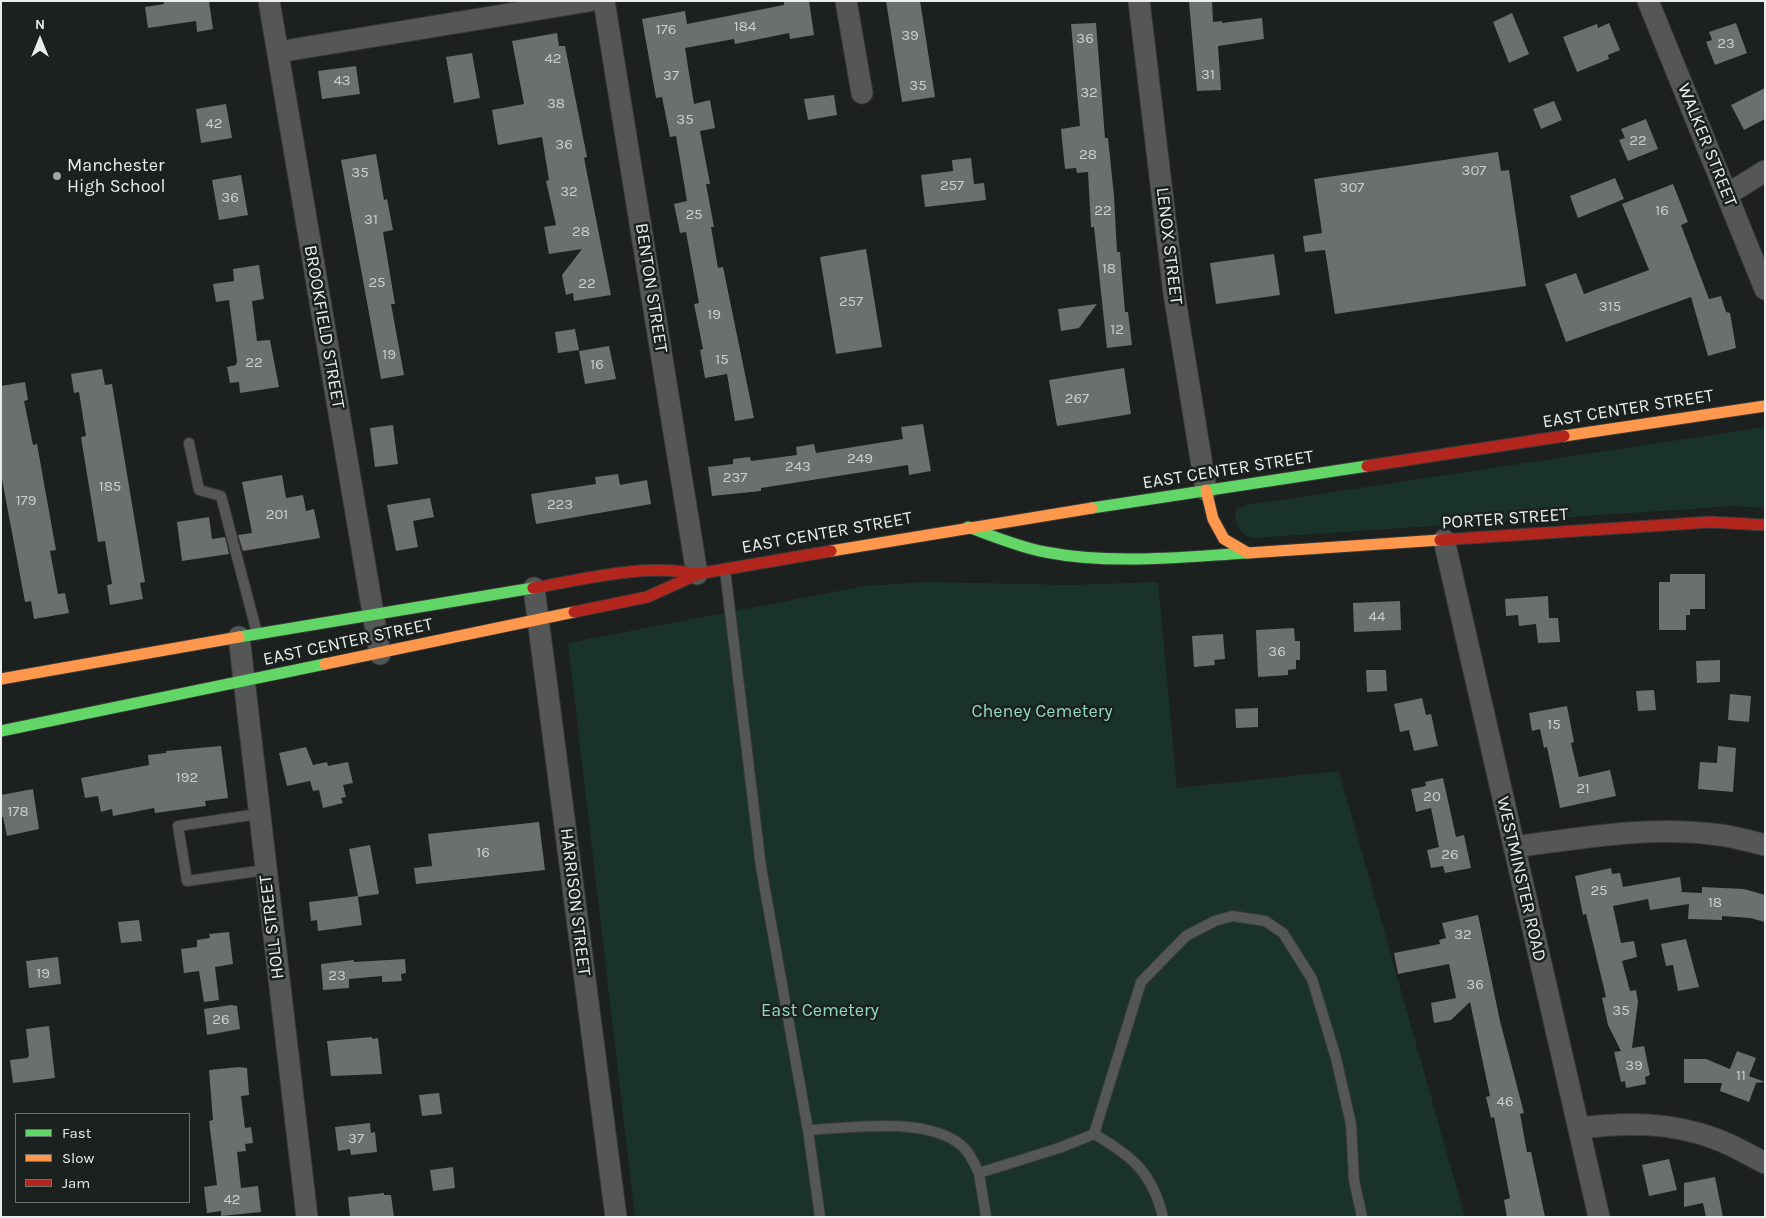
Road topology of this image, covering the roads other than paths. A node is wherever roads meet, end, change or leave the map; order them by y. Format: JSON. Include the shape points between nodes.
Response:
{"nodes":[{"id":1,"x":269,"y":1,"type":"edge"},
{"id":2,"x":589,"y":1,"type":"edge"},
{"id":3,"x":604,"y":1,"type":"edge"},
{"id":4,"x":846,"y":1,"type":"edge"},
{"id":5,"x":1139,"y":1,"type":"edge"},
{"id":6,"x":1648,"y":1,"type":"edge"},
{"id":7,"x":278,"y":52,"type":"junction"},
{"id":8,"x":862,"y":93,"type":"dead end"},
{"id":9,"x":1765,"y":171,"type":"edge"},
{"id":10,"x":1728,"y":194,"type":"junction"},
{"id":11,"x":1765,"y":289,"type":"edge"},
{"id":12,"x":1765,"y":406,"type":"edge"},
{"id":13,"x":189,"y":443,"type":"dead end"},
{"id":14,"x":1206,"y":490,"type":"junction"},
{"id":15,"x":1765,"y":525,"type":"edge"},
{"id":16,"x":968,"y":527,"type":"junction"},
{"id":17,"x":1444,"y":540,"type":"junction"},
{"id":18,"x":1248,"y":553,"type":"junction"},
{"id":19,"x":725,"y":568,"type":"junction"},
{"id":20,"x":697,"y":574,"type":"junction"},
{"id":21,"x":534,"y":588,"type":"junction"},
{"id":22,"x":372,"y":613,"type":"junction"},
{"id":23,"x":538,"y":619,"type":"junction"},
{"id":24,"x":248,"y":635,"type":"junction"},
{"id":25,"x":380,"y":654,"type":"junction"},
{"id":26,"x":1,"y":679,"type":"edge"},
{"id":27,"x":243,"y":682,"type":"junction"},
{"id":28,"x":1,"y":731,"type":"edge"},
{"id":29,"x":258,"y":814,"type":"junction"},
{"id":30,"x":1765,"y":845,"type":"edge"},
{"id":31,"x":1514,"y":847,"type":"junction"},
{"id":32,"x":265,"y":870,"type":"junction"},
{"id":33,"x":1579,"y":1128,"type":"junction"},
{"id":34,"x":808,"y":1130,"type":"junction"},
{"id":35,"x":1094,"y":1134,"type":"junction"},
{"id":36,"x":1765,"y":1163,"type":"edge"},
{"id":37,"x":979,"y":1173,"type":"junction"},
{"id":38,"x":307,"y":1217,"type":"edge"},
{"id":39,"x":616,"y":1217,"type":"edge"},
{"id":40,"x":820,"y":1217,"type":"edge"},
{"id":41,"x":986,"y":1217,"type":"edge"},
{"id":42,"x":1163,"y":1217,"type":"edge"},
{"id":43,"x":1362,"y":1217,"type":"edge"},
{"id":44,"x":1599,"y":1217,"type":"edge"}],
"edges":[{"from":1,"to":7,"type":"street","name":"BROOKFIELD STREET"},
{"from":2,"to":7,"type":"street"},
{"from":3,"to":20,"type":"street","name":"BENTON STREET"},
{"from":4,"to":8,"type":"street"},
{"from":5,"to":14,"type":"street","name":"LENOX STREET","via":[[1174,294]]},
{"from":6,"to":10,"type":"street","name":"WALKER STREET"},
{"from":7,"to":22,"type":"street","name":"BROOKFIELD STREET"},
{"from":9,"to":10,"type":"street"},
{"from":10,"to":11,"type":"street","name":"WALKER STREET"},
{"from":12,"to":14,"type":"main road","name":"EAST CENTER STREET"},
{"from":13,"to":24,"type":"lane","via":[[199,490],[221,496]]},
{"from":14,"to":16,"type":"main road","name":"EAST CENTER STREET"},
{"from":14,"to":18,"type":"main road","via":[[1213,519],[1224,539]]},
{"from":15,"to":17,"type":"main road","name":"PORTER STREET","via":[[1710,522]]},
{"from":16,"to":18,"type":"main road","name":"PORTER STREET","via":[[1043,552],[1074,557],[1110,560]]},
{"from":16,"to":19,"type":"main road","name":"EAST CENTER STREET"},
{"from":17,"to":18,"type":"main road","name":"PORTER STREET"},
{"from":17,"to":31,"type":"street","name":"WESTMINSTER ROAD"},
{"from":19,"to":20,"type":"main road","name":"EAST CENTER STREET"},
{"from":19,"to":34,"type":"lane","via":[[761,867]]},
{"from":20,"to":21,"type":"main road","name":"EAST CENTER STREET","via":[[639,571]]},
{"from":20,"to":23,"type":"main road","name":"EAST CENTER STREET","via":[[647,597]]},
{"from":21,"to":22,"type":"main road","name":"EAST CENTER STREET"},
{"from":21,"to":23,"type":"street","name":"HARRISON STREET"},
{"from":22,"to":24,"type":"main road","name":"EAST CENTER STREET"},
{"from":22,"to":25,"type":"street","name":"BROOKFIELD STREET"},
{"from":23,"to":25,"type":"main road","name":"EAST CENTER STREET"},
{"from":23,"to":39,"type":"street","name":"HARRISON STREET"},
{"from":24,"to":26,"type":"main road","name":"EAST CENTER STREET"},
{"from":24,"to":27,"type":"street","name":"HOLL STREET"},
{"from":25,"to":27,"type":"main road","name":"EAST CENTER STREET"},
{"from":27,"to":28,"type":"main road","name":"EAST CENTER STREET"},
{"from":27,"to":29,"type":"street","name":"HOLL STREET"},
{"from":29,"to":32,"type":"street","name":"HOLL STREET"},
{"from":29,"to":32,"type":"lane","via":[[178,826],[187,881]]},
{"from":30,"to":31,"type":"street","via":[[1720,835],[1663,831]]},
{"from":31,"to":33,"type":"street","name":"WESTMINSTER ROAD"},
{"from":32,"to":38,"type":"street","name":"HOLL STREET"},
{"from":33,"to":36,"type":"street","via":[[1619,1123],[1666,1125],[1716,1139]]},
{"from":33,"to":44,"type":"street","name":"WESTMINSTER ROAD"},
{"from":34,"to":37,"type":"lane","via":[[908,1127],[940,1133],[958,1142],[972,1156]]},
{"from":34,"to":40,"type":"lane"},
{"from":35,"to":37,"type":"lane"},
{"from":35,"to":42,"type":"lane","via":[[1126,1153],[1144,1172]]},
{"from":35,"to":43,"type":"lane","via":[[1142,982],[1186,936],[1215,921],[1232,916],[1265,921],[1283,933],[1312,979],[1336,1058],[1350,1124],[1354,1180]]},
{"from":37,"to":41,"type":"lane"}]}
